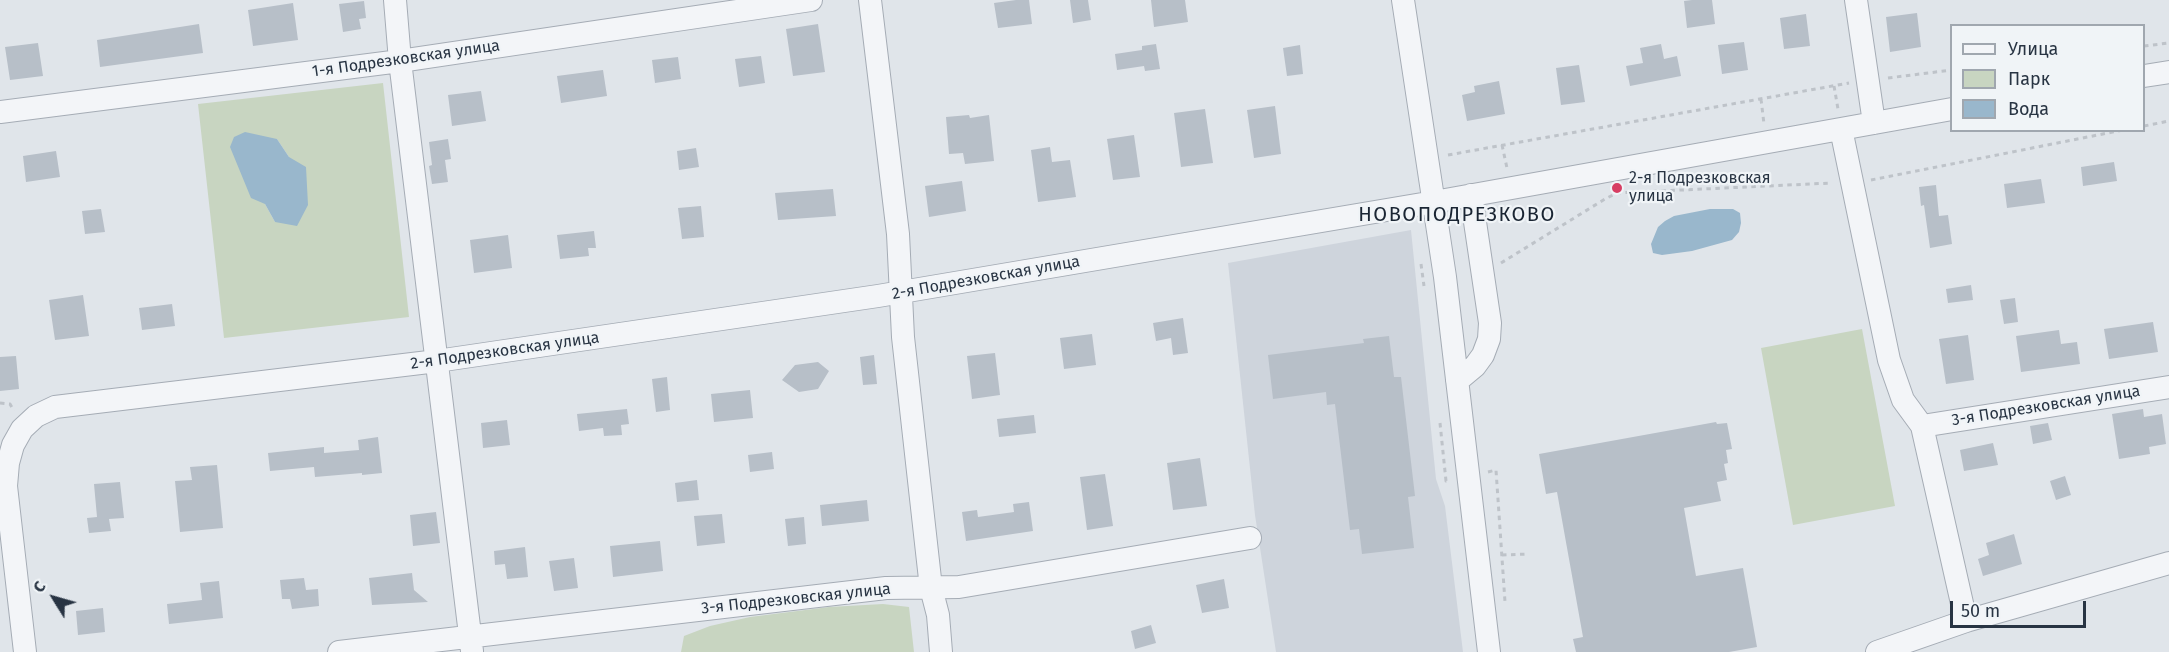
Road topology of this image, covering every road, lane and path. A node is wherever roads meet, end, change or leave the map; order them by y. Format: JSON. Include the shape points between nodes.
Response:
{"nodes":[{"id":1,"x":395,"y":0,"type":"edge"},
{"id":2,"x":811,"y":0,"type":"edge"},
{"id":3,"x":870,"y":0,"type":"edge"},
{"id":4,"x":1403,"y":0,"type":"edge"},
{"id":5,"x":1856,"y":0,"type":"edge"},
{"id":6,"x":2169,"y":42,"type":"edge"},
{"id":7,"x":2145,"y":46,"type":"edge"},
{"id":8,"x":400,"y":61,"type":"junction"},
{"id":9,"x":1950,"y":70,"type":"edge"},
{"id":10,"x":2169,"y":72,"type":"edge"},
{"id":11,"x":2145,"y":76,"type":"edge"},
{"id":12,"x":1868,"y":80,"type":"junction"},
{"id":13,"x":1950,"y":109,"type":"edge"},
{"id":14,"x":0,"y":112,"type":"edge"},
{"id":15,"x":2169,"y":121,"type":"edge"},
{"id":16,"x":1874,"y":123,"type":"junction"},
{"id":17,"x":2145,"y":126,"type":"edge"},
{"id":18,"x":1841,"y":129,"type":"junction"},
{"id":19,"x":2113,"y":132,"type":"edge"},
{"id":20,"x":1502,"y":145,"type":"junction"},
{"id":21,"x":1440,"y":156,"type":"dead end"},
{"id":22,"x":1508,"y":178,"type":"dead end"},
{"id":23,"x":1852,"y":182,"type":"junction"},
{"id":24,"x":1471,"y":195,"type":"junction"},
{"id":25,"x":1434,"y":202,"type":"junction"},
{"id":26,"x":1497,"y":265,"type":"dead end"},
{"id":27,"x":901,"y":292,"type":"junction"},
{"id":28,"x":437,"y":361,"type":"junction"},
{"id":29,"x":1458,"y":381,"type":"junction"},
{"id":30,"x":2169,"y":387,"type":"edge"},
{"id":31,"x":1439,"y":413,"type":"dead end"},
{"id":32,"x":1922,"y":426,"type":"junction"},
{"id":33,"x":4,"y":464,"type":"edge"},
{"id":34,"x":1446,"y":481,"type":"dead end"},
{"id":35,"x":1250,"y":538,"type":"dead end"},
{"id":36,"x":1528,"y":554,"type":"dead end"},
{"id":37,"x":1502,"y":555,"type":"dead end"},
{"id":38,"x":2169,"y":563,"type":"edge"},
{"id":39,"x":931,"y":588,"type":"junction"},
{"id":40,"x":1966,"y":621,"type":"junction"},
{"id":41,"x":471,"y":645,"type":"edge"},
{"id":42,"x":25,"y":652,"type":"edge"},
{"id":43,"x":339,"y":652,"type":"edge"},
{"id":44,"x":941,"y":652,"type":"edge"},
{"id":45,"x":1490,"y":652,"type":"edge"},
{"id":46,"x":1877,"y":652,"type":"edge"}],
"edges":[{"from":1,"to":8,"type":"street"},
{"from":2,"to":8,"type":"street","name":"1-я Подрезковская улица"},
{"from":3,"to":27,"type":"street","via":[[898,234]]},
{"from":4,"to":25,"type":"street"},
{"from":5,"to":12,"type":"street"},
{"from":6,"to":7,"type":"path"},
{"from":8,"to":14,"type":"street","name":"1-я Подрезковская улица"},
{"from":8,"to":28,"type":"street"},
{"from":9,"to":12,"type":"path"},
{"from":10,"to":11,"type":"street"},
{"from":12,"to":16,"type":"street"},
{"from":12,"to":20,"type":"path"},
{"from":13,"to":16,"type":"street","name":"2-я Подрезковская улица"},
{"from":15,"to":17,"type":"path"},
{"from":16,"to":18,"type":"street","name":"2-я Подрезковская улица"},
{"from":18,"to":23,"type":"street"},
{"from":18,"to":24,"type":"street","name":"2-я Подрезковская улица"},
{"from":19,"to":23,"type":"path"},
{"from":20,"to":21,"type":"path"},
{"from":20,"to":22,"type":"path"},
{"from":23,"to":26,"type":"path","via":[[1617,193]]},
{"from":23,"to":32,"type":"street","via":[[1889,360],[1903,400]]},
{"from":24,"to":25,"type":"street","name":"2-я Подрезковская улица"},
{"from":24,"to":29,"type":"street","via":[[1489,339],[1475,366]]},
{"from":25,"to":27,"type":"street","name":"2-я Подрезковская улица"},
{"from":25,"to":29,"type":"street"},
{"from":27,"to":28,"type":"street","name":"2-я Подрезковская улица"},
{"from":27,"to":39,"type":"street"},
{"from":28,"to":33,"type":"street","name":"2-я Подрезковская улица","via":[[55,407],[36,416],[22,429]]},
{"from":28,"to":41,"type":"street"},
{"from":29,"to":45,"type":"street"},
{"from":30,"to":32,"type":"street","name":"3-я Подрезковская улица"},
{"from":31,"to":34,"type":"path"},
{"from":32,"to":40,"type":"street"},
{"from":33,"to":42,"type":"street"},
{"from":35,"to":39,"type":"street","name":"3-я Подрезковская улица","via":[[959,587]]},
{"from":36,"to":37,"type":"path"},
{"from":38,"to":40,"type":"street"},
{"from":39,"to":41,"type":"street","name":"3-я Подрезковская улица","via":[[886,588]]},
{"from":39,"to":44,"type":"street"},
{"from":40,"to":46,"type":"street"},
{"from":41,"to":43,"type":"street","name":"3-я Подрезковская улица"}]}
